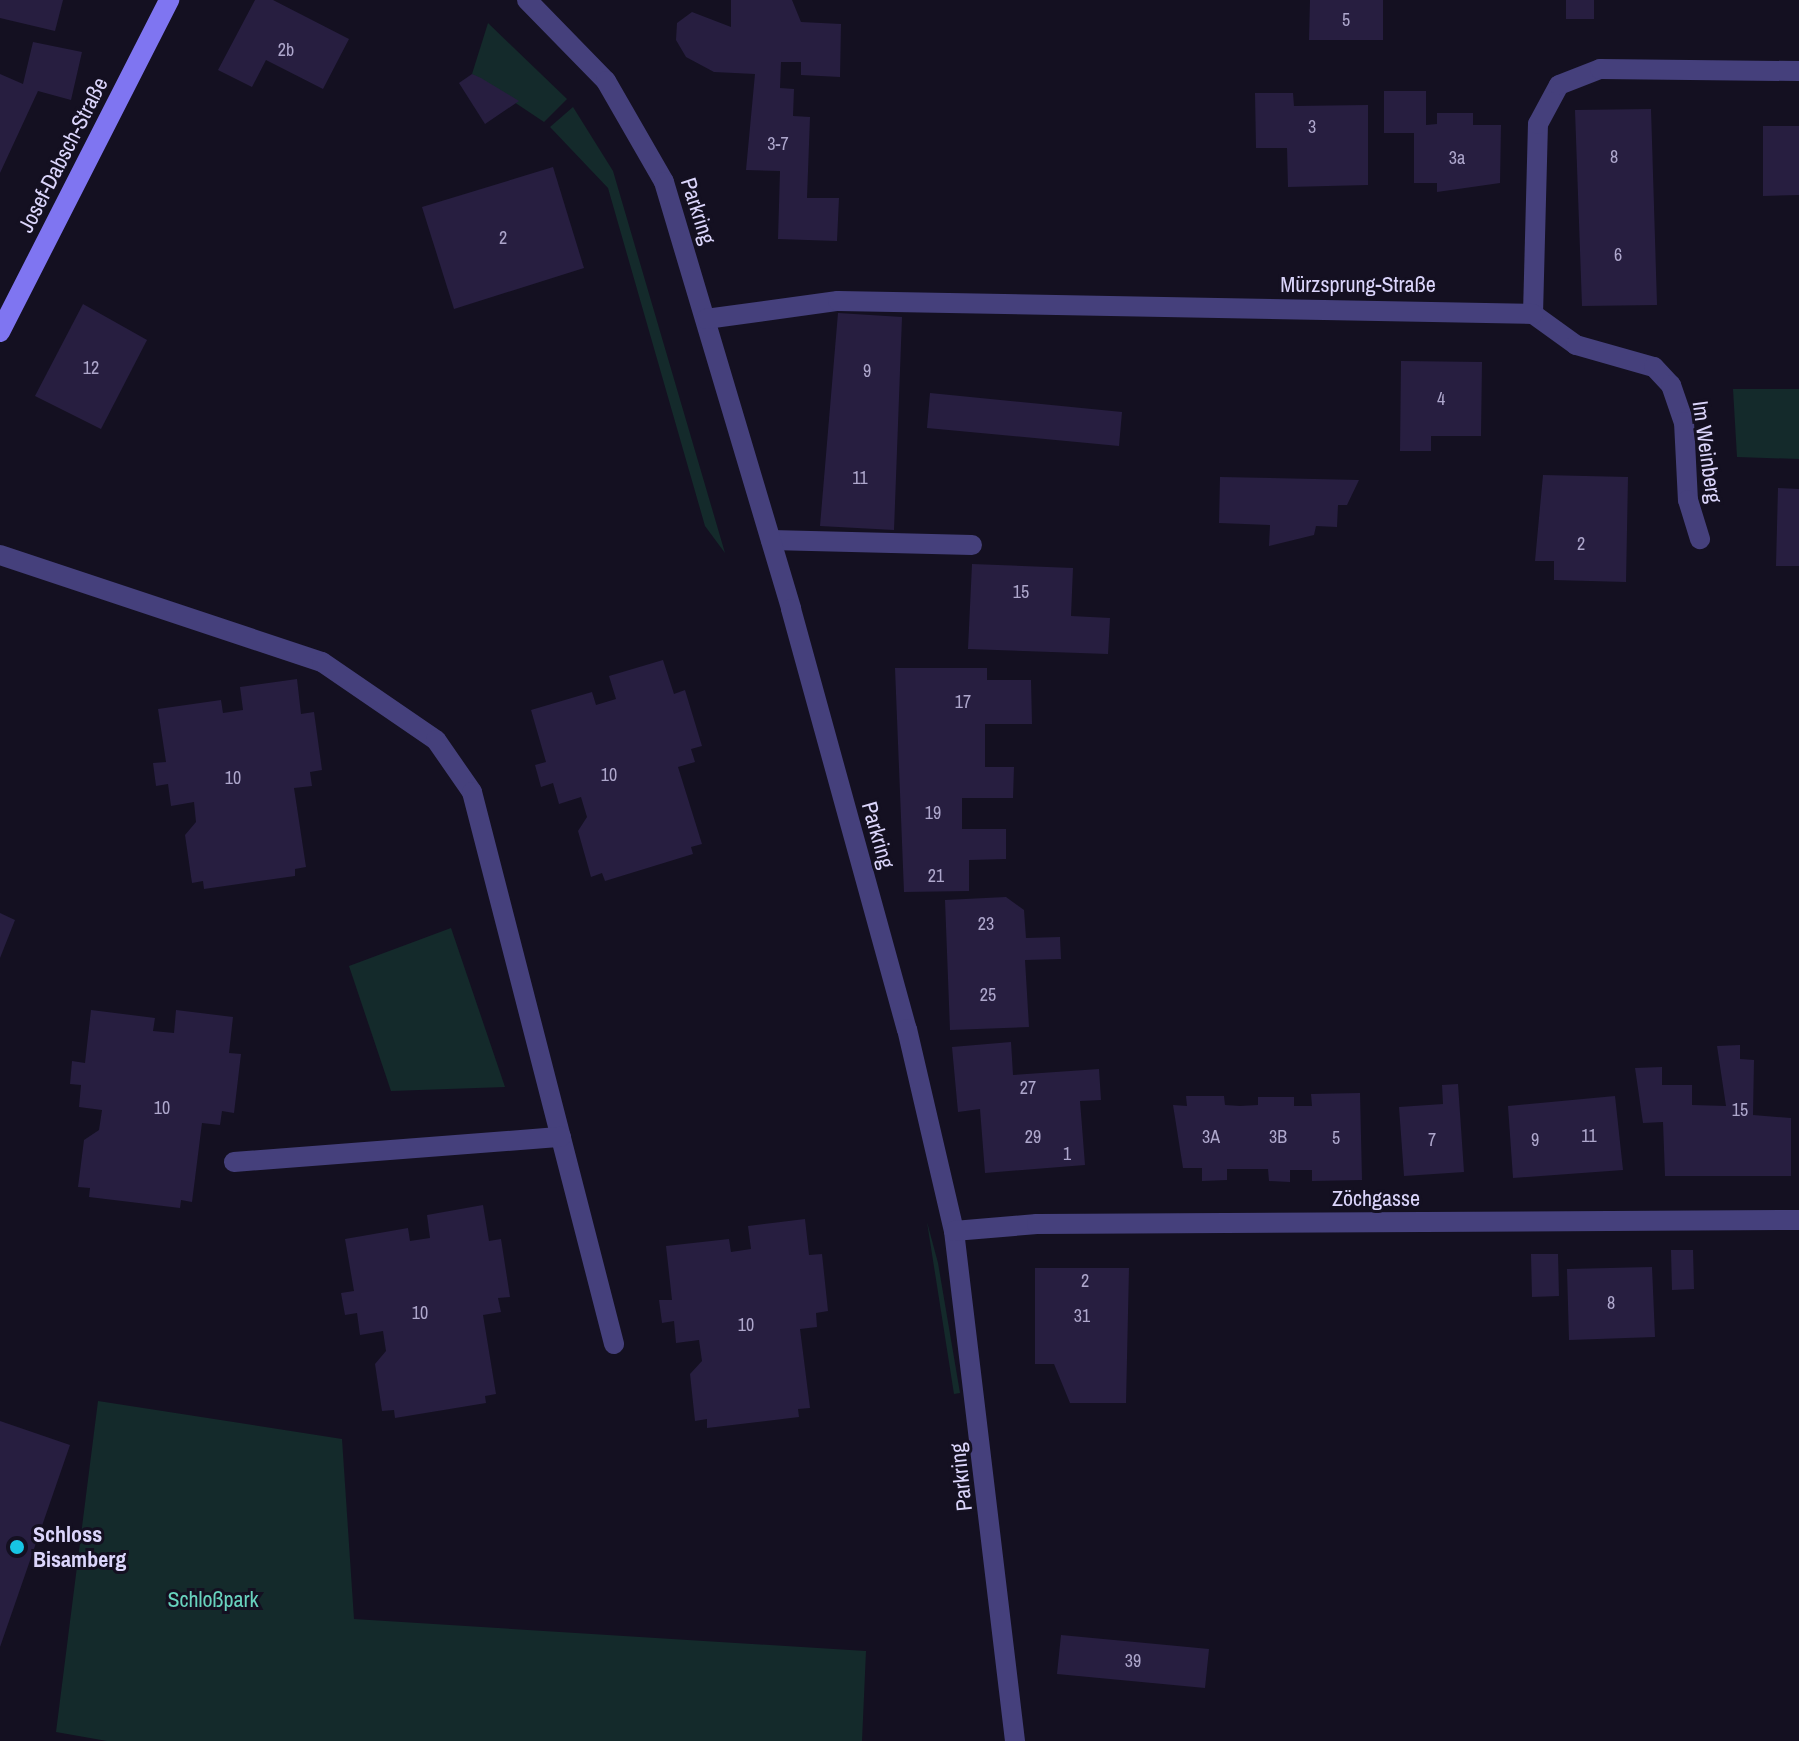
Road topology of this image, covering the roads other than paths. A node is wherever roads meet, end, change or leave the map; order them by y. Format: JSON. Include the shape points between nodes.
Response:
{"nodes":[{"id":1,"x":169,"y":0,"type":"edge"},
{"id":2,"x":527,"y":0,"type":"edge"},
{"id":3,"x":1799,"y":71,"type":"edge"},
{"id":4,"x":1533,"y":314,"type":"junction"},
{"id":5,"x":706,"y":319,"type":"junction"},
{"id":6,"x":0,"y":332,"type":"edge"},
{"id":7,"x":1700,"y":539,"type":"dead end"},
{"id":8,"x":771,"y":540,"type":"junction"},
{"id":9,"x":972,"y":545,"type":"dead end"},
{"id":10,"x":0,"y":555,"type":"edge"},
{"id":11,"x":561,"y":1137,"type":"junction"},
{"id":12,"x":234,"y":1162,"type":"dead end"},
{"id":13,"x":1799,"y":1220,"type":"edge"},
{"id":14,"x":954,"y":1231,"type":"junction"},
{"id":15,"x":614,"y":1344,"type":"dead end"},
{"id":16,"x":1015,"y":1741,"type":"edge"}],
"edges":[{"from":1,"to":6,"type":"main road","name":"Josef-Dabsch-Straße"},
{"from":2,"to":5,"type":"street","name":"Parkring","via":[[586,55],[649,148]]},
{"from":3,"to":4,"type":"street","via":[[1600,69],[1559,85],[1538,124]]},
{"from":4,"to":5,"type":"street","name":"Mürzsprung-Straße","via":[[838,301]]},
{"from":4,"to":7,"type":"street","name":"Im Weinberg","via":[[1576,345],[1654,367],[1671,385],[1684,422],[1687,489]]},
{"from":5,"to":8,"type":"street","name":"Parkring"},
{"from":8,"to":9,"type":"street"},
{"from":8,"to":14,"type":"street","name":"Parkring","via":[[907,1029]]},
{"from":10,"to":11,"type":"street","via":[[322,662],[436,740],[472,792]]},
{"from":11,"to":12,"type":"street"},
{"from":11,"to":15,"type":"street"},
{"from":13,"to":14,"type":"street","name":"Zöchgasse","via":[[1037,1224]]},
{"from":14,"to":16,"type":"street","name":"Parkring"}]}
